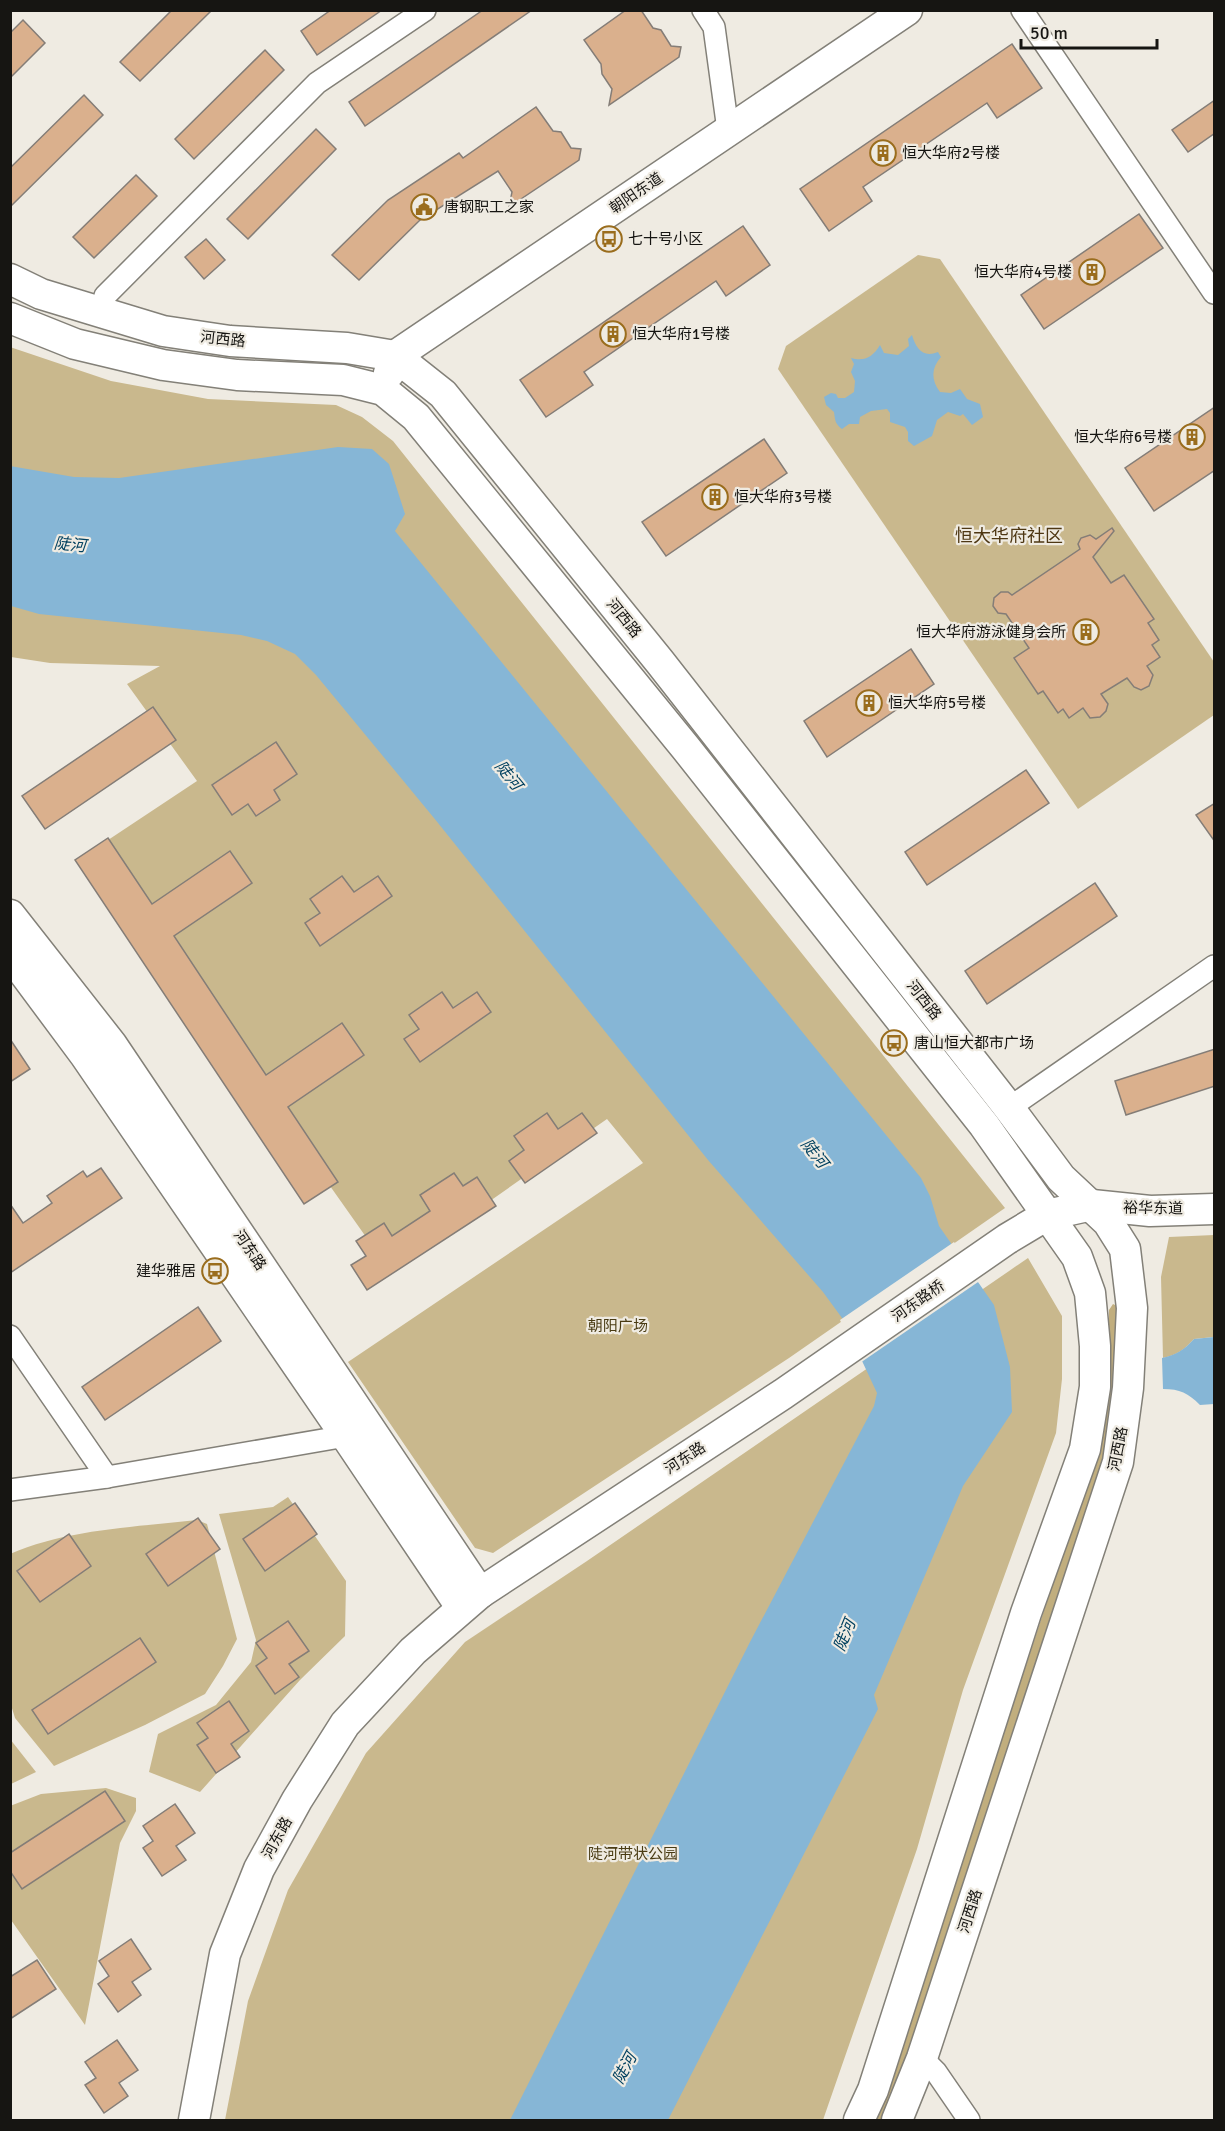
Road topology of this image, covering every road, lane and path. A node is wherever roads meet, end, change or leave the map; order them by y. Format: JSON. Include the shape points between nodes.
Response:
{"nodes":[{"id":1,"x":425,"y":10,"type":"edge"},
{"id":2,"x":703,"y":10,"type":"edge"},
{"id":3,"x":907,"y":10,"type":"edge"},
{"id":4,"x":1022,"y":10,"type":"edge"},
{"id":5,"x":728,"y":130,"type":"junction"},
{"id":6,"x":10,"y":279,"type":"edge"},
{"id":7,"x":1215,"y":293,"type":"edge"},
{"id":8,"x":101,"y":313,"type":"junction"},
{"id":9,"x":10,"y":318,"type":"edge"},
{"id":10,"x":395,"y":356,"type":"junction"},
{"id":11,"x":383,"y":390,"type":"junction"},
{"id":12,"x":10,"y":915,"type":"edge"},
{"id":13,"x":1215,"y":966,"type":"edge"},
{"id":14,"x":16,"y":971,"type":"edge"},
{"id":15,"x":1010,"y":1108,"type":"junction"},
{"id":16,"x":1092,"y":1205,"type":"junction"},
{"id":17,"x":1215,"y":1209,"type":"edge"},
{"id":18,"x":1047,"y":1215,"type":"junction"},
{"id":19,"x":10,"y":1336,"type":"edge"},
{"id":20,"x":829,"y":1363,"type":"joint"},
{"id":21,"x":346,"y":1436,"type":"junction"},
{"id":22,"x":107,"y":1477,"type":"junction"},
{"id":23,"x":10,"y":1490,"type":"edge"},
{"id":24,"x":471,"y":1600,"type":"junction"},
{"id":25,"x":922,"y":2058,"type":"junction"},
{"id":26,"x":194,"y":2121,"type":"edge"},
{"id":27,"x":859,"y":2121,"type":"edge"},
{"id":28,"x":897,"y":2121,"type":"edge"},
{"id":29,"x":969,"y":2121,"type":"edge"}],
"edges":[{"from":1,"to":8,"type":"street","via":[[317,83],[105,296]]},
{"from":2,"to":5,"type":"street","via":[[714,27]]},
{"from":3,"to":5,"type":"main road","name":"朝阳东道"},
{"from":4,"to":7,"type":"street"},
{"from":5,"to":10,"type":"main road","name":"朝阳东道"},
{"from":6,"to":8,"type":"main road","name":"河西路","via":[[41,294]]},
{"from":8,"to":10,"type":"main road","name":"河西路","via":[[163,331]]},
{"from":9,"to":11,"type":"main road","name":"河西路","via":[[75,344],[163,365],[237,375],[343,380]]},
{"from":10,"to":11,"type":"main road"},
{"from":10,"to":15,"type":"main road","name":"河西路","via":[[443,394],[660,662]]},
{"from":11,"to":18,"type":"main road","name":"河西路","via":[[416,417],[685,747],[984,1125]]},
{"from":12,"to":24,"type":"main road","name":"河东路","via":[[112,1045]]},
{"from":13,"to":15,"type":"street"},
{"from":14,"to":21,"type":"main road","name":"河东路","via":[[85,1055]]},
{"from":15,"to":16,"type":"main road","name":"河西路","via":[[1061,1178]]},
{"from":16,"to":17,"type":"main road","name":"裕华东道","via":[[1150,1211]]},
{"from":16,"to":18,"type":"main road","name":"裕华东道"},
{"from":16,"to":25,"type":"main road","name":"河西路","via":[[1125,1249],[1131,1308],[1128,1388],[1118,1461]]},
{"from":18,"to":20,"type":"main road","name":"河东路桥"},
{"from":18,"to":27,"type":"main road","name":"河西路","via":[[1077,1257],[1090,1293],[1095,1387],[1085,1449],[1026,1613],[873,2090]]},
{"from":19,"to":22,"type":"street"},
{"from":20,"to":24,"type":"main road","name":"河东路"},
{"from":21,"to":22,"type":"street"},
{"from":21,"to":24,"type":"main road","name":"河东路"},
{"from":22,"to":23,"type":"street"},
{"from":24,"to":26,"type":"main road","name":"河东路","via":[[413,1650],[345,1724],[260,1869],[225,1954]]},
{"from":25,"to":28,"type":"main road","name":"河西路"},
{"from":25,"to":29,"type":"street"}]}
